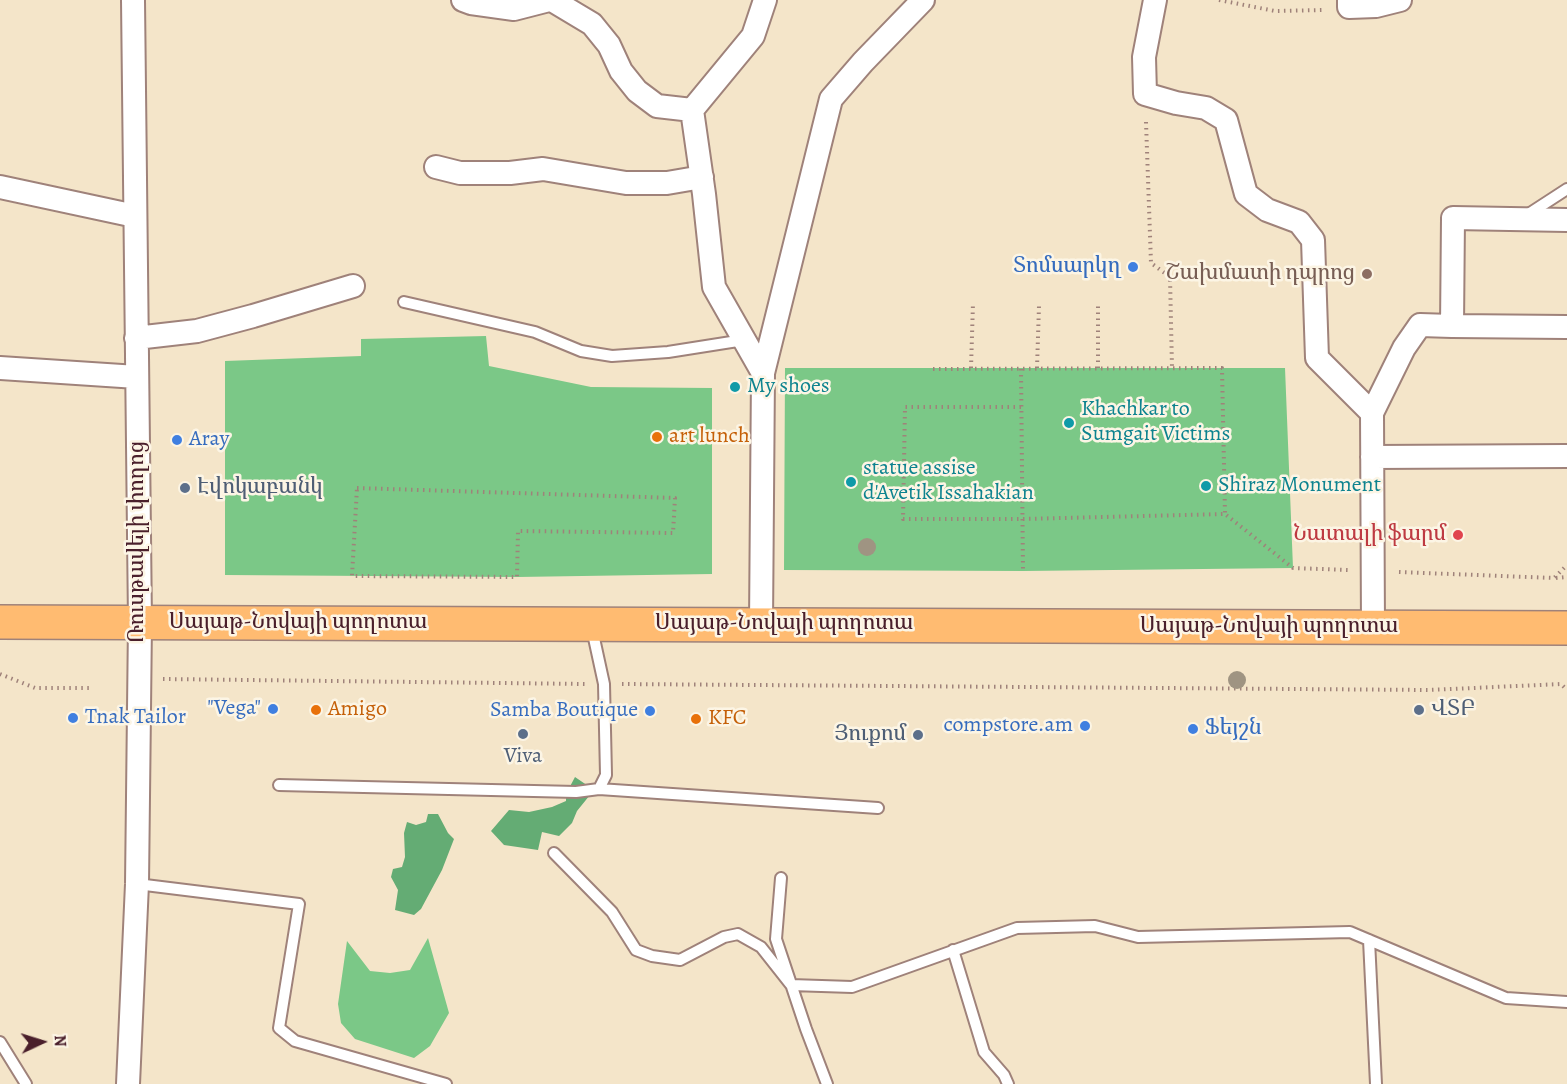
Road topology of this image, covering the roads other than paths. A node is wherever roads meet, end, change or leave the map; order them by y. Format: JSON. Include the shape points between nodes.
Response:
{"nodes":[{"id":1,"x":133,"y":0,"type":"edge"},
{"id":2,"x":463,"y":0,"type":"edge"},
{"id":3,"x":550,"y":0,"type":"edge"},
{"id":4,"x":765,"y":0,"type":"edge"},
{"id":5,"x":923,"y":0,"type":"edge"},
{"id":6,"x":1155,"y":0,"type":"edge"},
{"id":7,"x":1400,"y":0,"type":"edge"},
{"id":8,"x":1349,"y":4,"type":"edge"},
{"id":9,"x":692,"y":110,"type":"junction"},
{"id":10,"x":436,"y":167,"type":"dead end"},
{"id":11,"x":702,"y":177,"type":"junction"},
{"id":12,"x":0,"y":187,"type":"edge"},
{"id":13,"x":1567,"y":189,"type":"edge"},
{"id":14,"x":135,"y":216,"type":"junction"},
{"id":15,"x":1519,"y":220,"type":"junction"},
{"id":16,"x":1567,"y":220,"type":"edge"},
{"id":17,"x":353,"y":286,"type":"dead end"},
{"id":18,"x":404,"y":302,"type":"dead end"},
{"id":19,"x":1452,"y":326,"type":"junction"},
{"id":20,"x":1567,"y":327,"type":"edge"},
{"id":21,"x":136,"y":338,"type":"junction"},
{"id":22,"x":744,"y":340,"type":"junction"},
{"id":23,"x":0,"y":368,"type":"edge"},
{"id":24,"x":763,"y":373,"type":"junction"},
{"id":25,"x":137,"y":377,"type":"junction"},
{"id":26,"x":1372,"y":413,"type":"junction"},
{"id":27,"x":1567,"y":456,"type":"edge"},
{"id":28,"x":1372,"y":457,"type":"junction"},
{"id":29,"x":0,"y":622,"type":"edge"},
{"id":30,"x":140,"y":622,"type":"junction"},
{"id":31,"x":590,"y":623,"type":"junction"},
{"id":32,"x":761,"y":624,"type":"junction"},
{"id":33,"x":1373,"y":628,"type":"junction"},
{"id":34,"x":1567,"y":628,"type":"edge"},
{"id":35,"x":279,"y":785,"type":"dead end"},
{"id":36,"x":599,"y":789,"type":"junction"},
{"id":37,"x":878,"y":808,"type":"dead end"},
{"id":38,"x":554,"y":854,"type":"dead end"},
{"id":39,"x":781,"y":878,"type":"dead end"},
{"id":40,"x":137,"y":885,"type":"junction"},
{"id":41,"x":1369,"y":940,"type":"junction"},
{"id":42,"x":953,"y":950,"type":"junction"},
{"id":43,"x":791,"y":985,"type":"junction"},
{"id":44,"x":1567,"y":1002,"type":"edge"},
{"id":45,"x":0,"y":1042,"type":"edge"},
{"id":46,"x":26,"y":1084,"type":"edge"},
{"id":47,"x":128,"y":1084,"type":"edge"},
{"id":48,"x":446,"y":1084,"type":"edge"},
{"id":49,"x":827,"y":1084,"type":"edge"},
{"id":50,"x":1008,"y":1084,"type":"edge"},
{"id":51,"x":1376,"y":1084,"type":"edge"}],
"edges":[{"from":1,"to":14,"type":"street","name":"Ռուսթավելի փողոց"},
{"from":2,"to":3,"type":"street","via":[[514,9]]},
{"from":3,"to":9,"type":"street","via":[[592,24],[637,91],[657,106]]},
{"from":4,"to":9,"type":"street","via":[[753,36]]},
{"from":5,"to":24,"type":"street","via":[[831,99]]},
{"from":6,"to":26,"type":"street","via":[[1144,57],[1145,94],[1206,108],[1226,120],[1246,194],[1267,210],[1299,222],[1313,240],[1317,358]]},
{"from":7,"to":8,"type":"street","via":[[1376,6]]},
{"from":9,"to":11,"type":"street"},
{"from":10,"to":11,"type":"street","via":[[460,173],[543,169],[626,183],[668,183]]},
{"from":11,"to":22,"type":"street","via":[[714,287]]},
{"from":12,"to":14,"type":"street"},
{"from":13,"to":15,"type":"lane"},
{"from":14,"to":21,"type":"street","name":"Ռուսթավելի փողոց"},
{"from":15,"to":16,"type":"street"},
{"from":15,"to":19,"type":"street","via":[[1453,218]]},
{"from":17,"to":21,"type":"street","via":[[197,330]]},
{"from":18,"to":22,"type":"lane","via":[[535,332],[581,351],[612,356]]},
{"from":19,"to":20,"type":"street"},
{"from":19,"to":26,"type":"street","via":[[1420,325],[1404,348]]},
{"from":21,"to":25,"type":"street","name":"Ռուսթավելի փողոց"},
{"from":22,"to":24,"type":"street"},
{"from":23,"to":25,"type":"street"},
{"from":24,"to":32,"type":"street"},
{"from":25,"to":30,"type":"street","name":"Ռուսթավելի փողոց"},
{"from":26,"to":28,"type":"street"},
{"from":27,"to":28,"type":"street"},
{"from":28,"to":33,"type":"street"},
{"from":29,"to":30,"type":"highway","name":"Սայաթ-Նովայի պողոտա"},
{"from":30,"to":31,"type":"highway","name":"Սայաթ-Նովայի պողոտա"},
{"from":30,"to":40,"type":"street","name":"Ռուսթավելի փողոց"},
{"from":31,"to":32,"type":"highway","name":"Սայաթ-Նովայի պողոտա"},
{"from":31,"to":36,"type":"lane","via":[[604,684],[606,775]]},
{"from":32,"to":33,"type":"highway","name":"Սայաթ-Նովայի պողոտա"},
{"from":33,"to":34,"type":"highway","name":"Սայաթ-Նովայի պողոտա"},
{"from":35,"to":36,"type":"lane","via":[[576,792]]},
{"from":36,"to":37,"type":"lane"},
{"from":38,"to":43,"type":"lane","via":[[612,912],[636,950],[680,960],[738,934],[761,947]]},
{"from":39,"to":43,"type":"lane","via":[[776,939]]},
{"from":40,"to":47,"type":"street","name":"Ռուսթավելի փողոց"},
{"from":40,"to":48,"type":"lane","via":[[299,904],[279,1028],[295,1041]]},
{"from":41,"to":42,"type":"lane","via":[[1350,932],[1138,937],[1095,926],[1028,927]]},
{"from":41,"to":44,"type":"lane","via":[[1506,998]]},
{"from":41,"to":51,"type":"lane"},
{"from":42,"to":43,"type":"lane","via":[[852,987]]},
{"from":42,"to":50,"type":"lane","via":[[984,1052]]},
{"from":43,"to":49,"type":"lane"},
{"from":45,"to":46,"type":"lane"}]}
